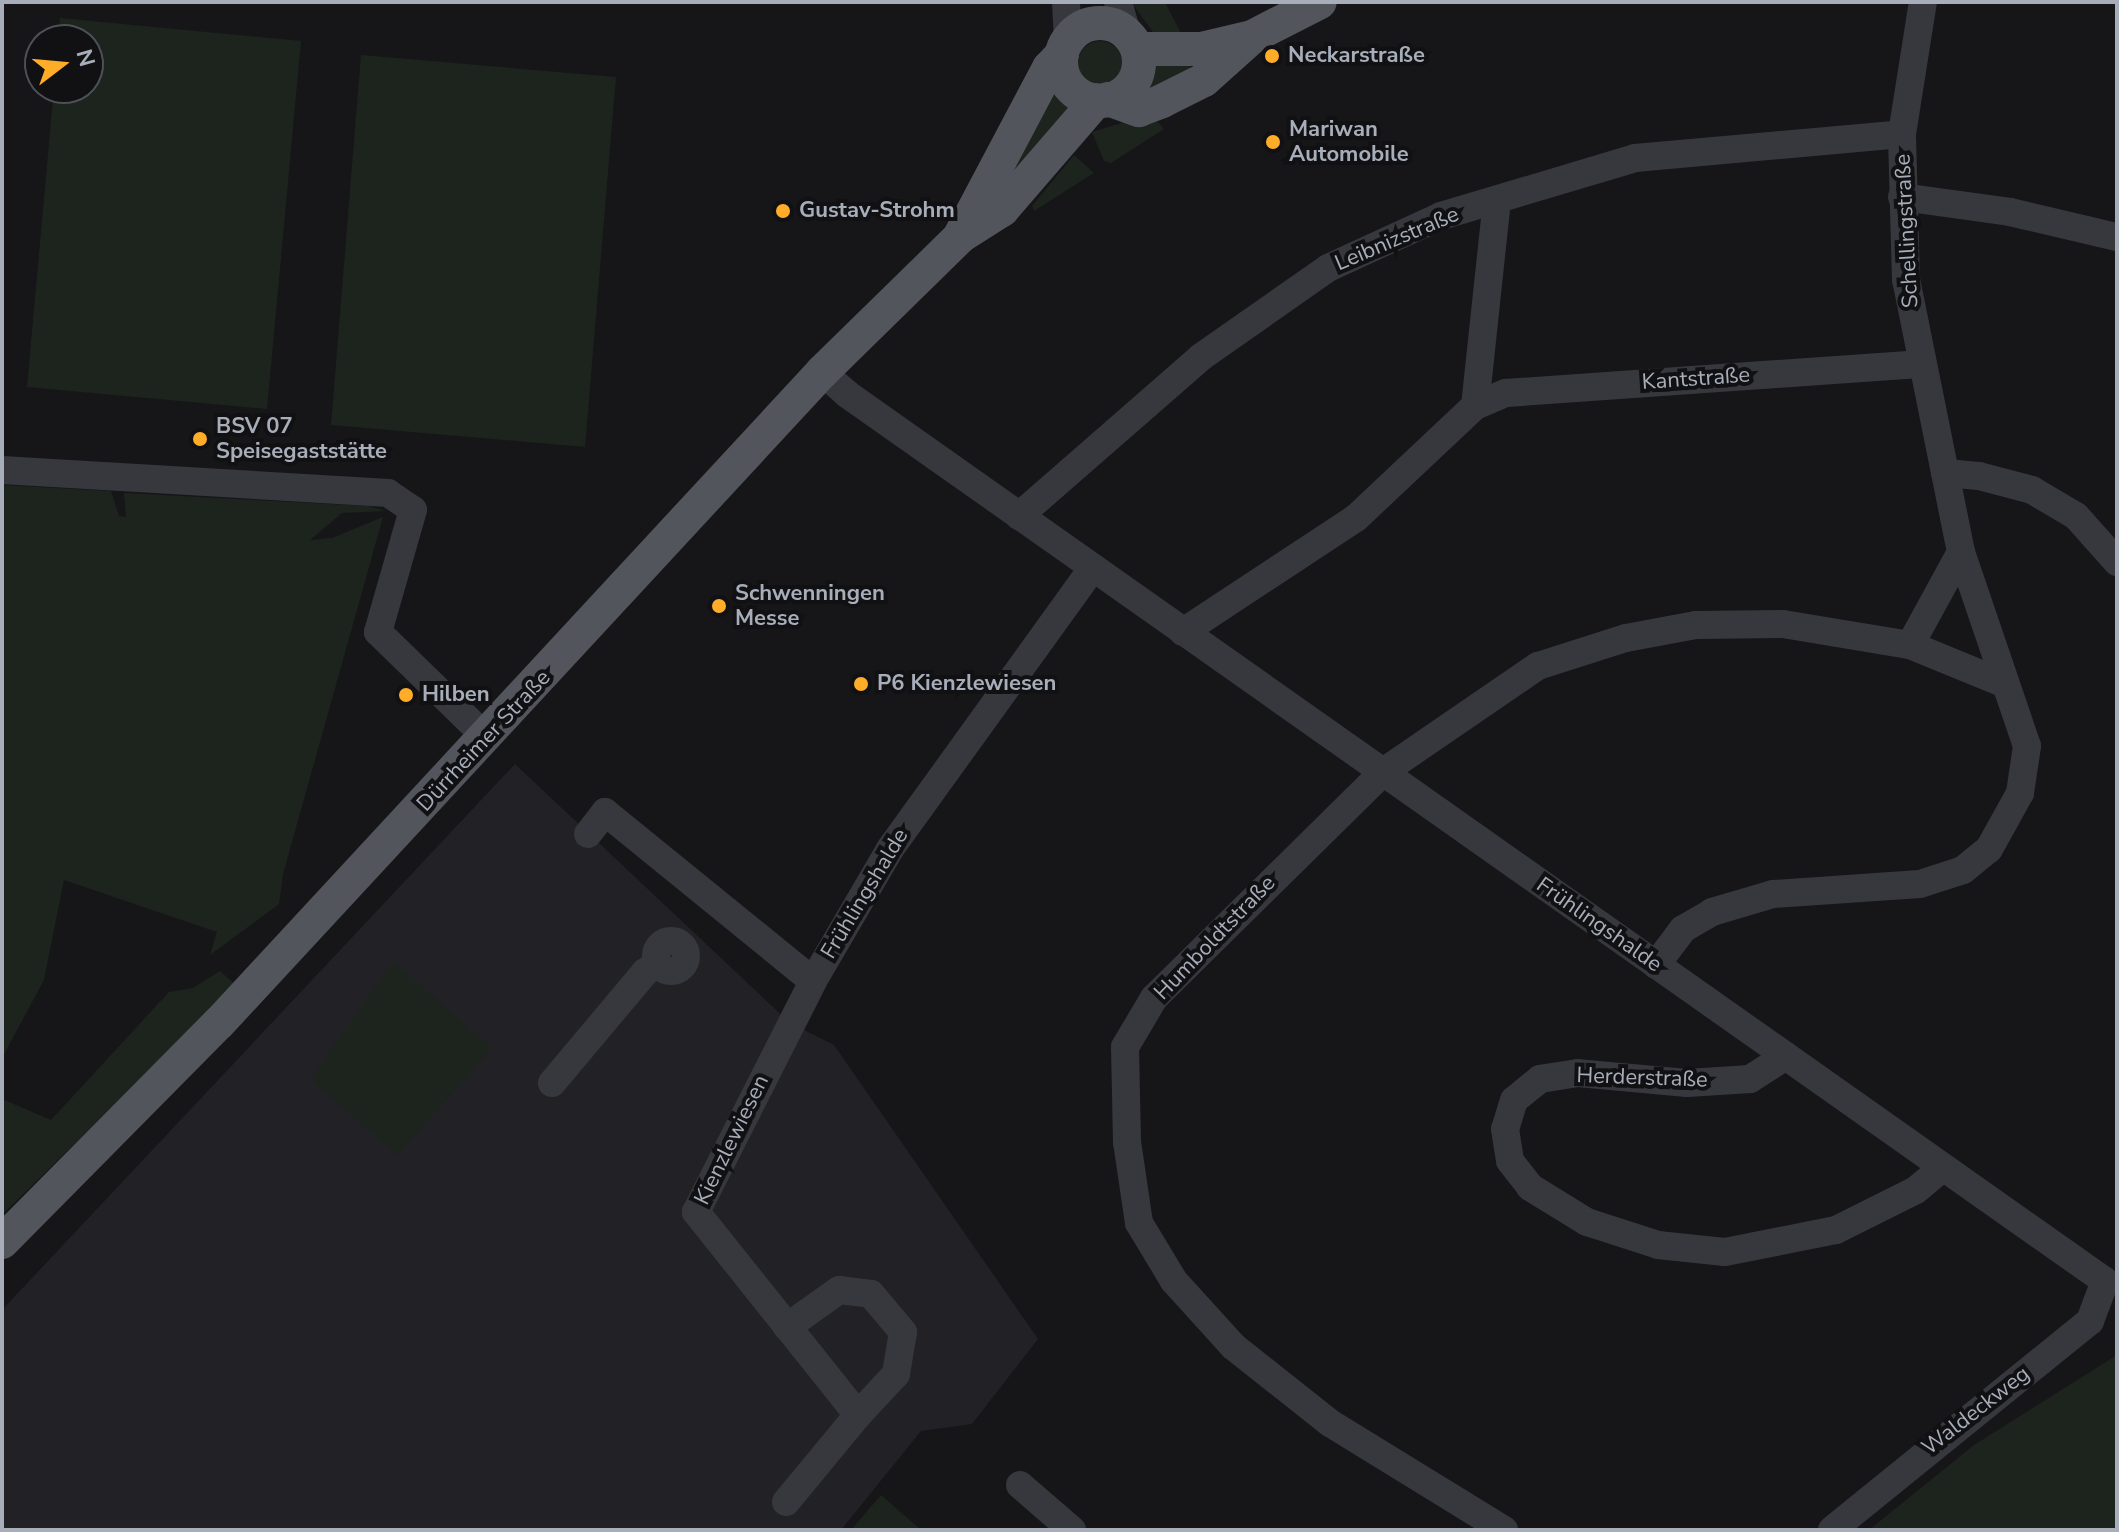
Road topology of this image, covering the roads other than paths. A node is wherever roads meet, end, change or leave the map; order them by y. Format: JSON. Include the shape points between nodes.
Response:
{"nodes":[{"id":1,"x":1066,"y":2,"type":"edge"},
{"id":2,"x":1320,"y":2,"type":"edge"},
{"id":3,"x":1923,"y":2,"type":"edge"},
{"id":4,"x":1127,"y":28,"type":"edge"},
{"id":5,"x":1252,"y":37,"type":"junction"},
{"id":6,"x":1065,"y":47,"type":"junction"},
{"id":7,"x":1103,"y":100,"type":"junction"},
{"id":8,"x":1902,"y":134,"type":"junction"},
{"id":9,"x":1902,"y":197,"type":"junction"},
{"id":10,"x":1497,"y":200,"type":"junction"},
{"id":11,"x":961,"y":236,"type":"junction"},
{"id":12,"x":2117,"y":237,"type":"edge"},
{"id":13,"x":1919,"y":364,"type":"junction"},
{"id":14,"x":822,"y":372,"type":"junction"},
{"id":15,"x":1475,"y":406,"type":"junction"},
{"id":16,"x":2,"y":470,"type":"edge"},
{"id":17,"x":1945,"y":473,"type":"junction"},
{"id":18,"x":1019,"y":516,"type":"junction"},
{"id":19,"x":1961,"y":552,"type":"junction"},
{"id":20,"x":2117,"y":562,"type":"edge"},
{"id":21,"x":1093,"y":568,"type":"junction"},
{"id":22,"x":1183,"y":632,"type":"junction"},
{"id":23,"x":1910,"y":645,"type":"junction"},
{"id":24,"x":2005,"y":684,"type":"junction"},
{"id":25,"x":487,"y":738,"type":"junction"},
{"id":26,"x":1383,"y":772,"type":"junction"},
{"id":27,"x":588,"y":834,"type":"dead end"},
{"id":28,"x":658,"y":964,"type":"dead end"},
{"id":29,"x":1656,"y":965,"type":"junction"},
{"id":30,"x":813,"y":981,"type":"junction"},
{"id":31,"x":1786,"y":1056,"type":"junction"},
{"id":32,"x":552,"y":1083,"type":"dead end"},
{"id":33,"x":1943,"y":1167,"type":"junction"},
{"id":34,"x":2,"y":1242,"type":"edge"},
{"id":35,"x":2105,"y":1281,"type":"joint"},
{"id":36,"x":787,"y":1327,"type":"junction"},
{"id":37,"x":858,"y":1415,"type":"junction"},
{"id":38,"x":1020,"y":1485,"type":"dead end"},
{"id":39,"x":786,"y":1502,"type":"dead end"},
{"id":40,"x":1072,"y":1530,"type":"edge"},
{"id":41,"x":1504,"y":1530,"type":"edge"},
{"id":42,"x":1832,"y":1530,"type":"edge"}],
"edges":[{"from":1,"to":6,"type":"street"},
{"from":2,"to":5,"type":"main road"},
{"from":3,"to":8,"type":"street","name":"Schellingstraße"},
{"from":4,"to":5,"type":"main road","via":[[1201,49]]},
{"from":4,"to":6,"type":"main road","via":[[1097,23]]},
{"from":4,"to":7,"type":"main road","via":[[1133,81]]},
{"from":5,"to":7,"type":"main road","via":[[1204,80],[1162,101],[1139,110]]},
{"from":6,"to":7,"type":"main road","via":[[1068,84]]},
{"from":6,"to":11,"type":"main road","name":"Dürrheimer Straße"},
{"from":7,"to":11,"type":"main road","name":"Dürrheimer Straße","via":[[1002,210]]},
{"from":8,"to":9,"type":"street","name":"Schellingstraße"},
{"from":8,"to":10,"type":"street","name":"Leibnizstraße","via":[[1635,158]]},
{"from":9,"to":12,"type":"street","via":[[2010,212]]},
{"from":9,"to":13,"type":"street","name":"Schellingstraße","via":[[1906,280]]},
{"from":10,"to":15,"type":"street"},
{"from":10,"to":18,"type":"street","name":"Leibnizstraße","via":[[1441,216],[1328,268],[1201,357]]},
{"from":11,"to":14,"type":"main road","name":"Dürrheimer Straße"},
{"from":13,"to":15,"type":"street","name":"Kantstraße","via":[[1506,393]]},
{"from":13,"to":17,"type":"street","name":"Schellingstraße"},
{"from":14,"to":18,"type":"street","name":"Frühlingshalde"},
{"from":14,"to":25,"type":"main road","name":"Dürrheimer Straße"},
{"from":15,"to":22,"type":"street","name":"Kantstraße","via":[[1356,518]]},
{"from":16,"to":25,"type":"street","via":[[388,493],[413,510],[378,632]]},
{"from":17,"to":19,"type":"street","name":"Schellingstraße"},
{"from":17,"to":20,"type":"street","via":[[2032,490],[2076,516]]},
{"from":18,"to":21,"type":"street","name":"Frühlingshalde"},
{"from":19,"to":23,"type":"street"},
{"from":19,"to":24,"type":"street","name":"Schellingstraße"},
{"from":21,"to":22,"type":"street","name":"Frühlingshalde"},
{"from":21,"to":30,"type":"street","name":"Frühlingshalde","via":[[891,847]]},
{"from":22,"to":26,"type":"street","name":"Frühlingshalde"},
{"from":23,"to":24,"type":"street"},
{"from":23,"to":26,"type":"street","name":"Humboldtstraße","via":[[1783,624],[1696,625],[1626,638],[1538,666]]},
{"from":24,"to":29,"type":"street","name":"Schellingstraße","via":[[2027,746],[2020,793],[1989,849],[1963,870],[1920,884],[1773,894],[1712,912],[1683,929]]},
{"from":25,"to":34,"type":"main road","name":"Dürrheimer Straße","via":[[219,1023]]},
{"from":26,"to":29,"type":"street","name":"Frühlingshalde"},
{"from":26,"to":41,"type":"street","name":"Humboldtstraße","via":[[1154,998],[1125,1047],[1127,1142],[1139,1223],[1174,1281],[1233,1346],[1330,1423]]},
{"from":27,"to":30,"type":"street","name":"Frühlingshalde","via":[[605,812]]},
{"from":28,"to":32,"type":"street","via":[[645,972]]},
{"from":29,"to":31,"type":"street","name":"Frühlingshalde"},
{"from":30,"to":36,"type":"street","name":"Kienzlewiesen","via":[[696,1212]]},
{"from":31,"to":33,"type":"street","name":"Frühlingshalde"},
{"from":31,"to":33,"type":"street","name":"Herderstraße","via":[[1750,1079],[1687,1083],[1578,1073],[1540,1079],[1514,1100],[1505,1129],[1510,1161],[1530,1187],[1587,1222],[1658,1245],[1725,1252],[1836,1230],[1916,1190]]},
{"from":33,"to":35,"type":"street","name":"Frühlingshalde"},
{"from":35,"to":42,"type":"street","name":"Waldeckweg","via":[[2090,1321]]},
{"from":36,"to":37,"type":"street","name":"Kienzlewiesen"},
{"from":36,"to":37,"type":"street","via":[[839,1290],[871,1294],[903,1332],[896,1374]]},
{"from":37,"to":39,"type":"street"},
{"from":38,"to":40,"type":"street"}]}
